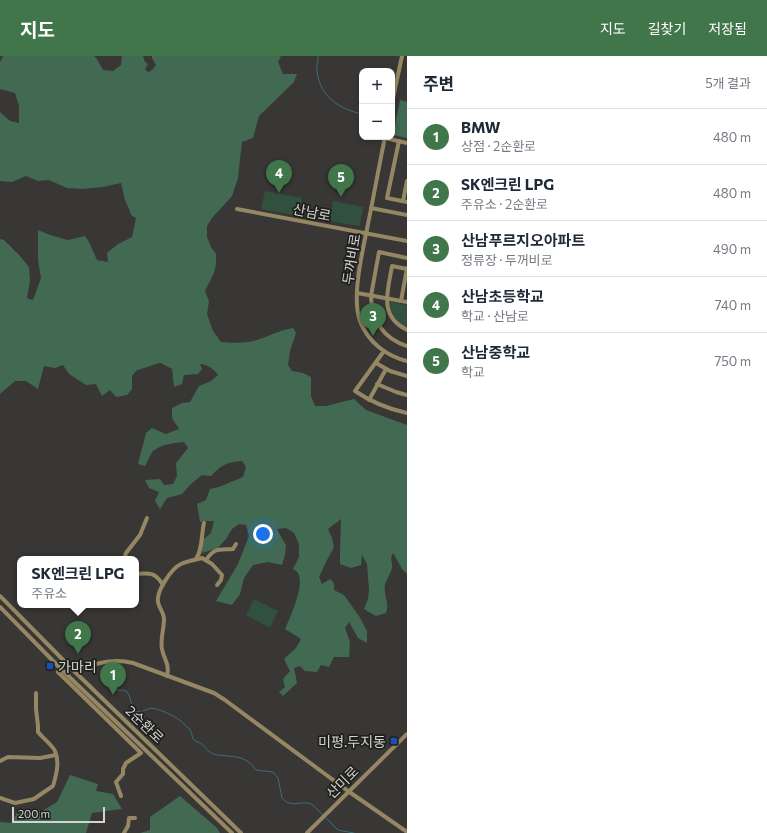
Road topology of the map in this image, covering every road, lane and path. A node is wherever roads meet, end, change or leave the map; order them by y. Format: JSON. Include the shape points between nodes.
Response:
{"nodes":[{"id":1,"x":402,"y":56,"type":"edge"},
{"id":2,"x":395,"y":89,"type":"edge"},
{"id":3,"x":385,"y":140,"type":"edge"},
{"id":4,"x":394,"y":140,"type":"edge"},
{"id":5,"x":399,"y":141,"type":"junction"},
{"id":6,"x":407,"y":143,"type":"edge"},
{"id":7,"x":407,"y":181,"type":"edge"},
{"id":8,"x":405,"y":201,"type":"edge"},
{"id":9,"x":371,"y":208,"type":"junction"},
{"id":10,"x":237,"y":209,"type":"dead end"},
{"id":11,"x":407,"y":215,"type":"edge"},
{"id":12,"x":366,"y":233,"type":"junction"},
{"id":13,"x":407,"y":242,"type":"edge"},
{"id":14,"x":407,"y":258,"type":"edge"},
{"id":15,"x":407,"y":269,"type":"edge"},
{"id":16,"x":357,"y":293,"type":"junction"},
{"id":17,"x":371,"y":296,"type":"junction"},
{"id":18,"x":386,"y":298,"type":"junction"},
{"id":19,"x":401,"y":301,"type":"junction"},
{"id":20,"x":407,"y":302,"type":"edge"},
{"id":21,"x":407,"y":330,"type":"edge"},
{"id":22,"x":407,"y":346,"type":"edge"},
{"id":23,"x":384,"y":351,"type":"junction"},
{"id":24,"x":407,"y":362,"type":"edge"},
{"id":25,"x":376,"y":363,"type":"junction"},
{"id":26,"x":386,"y":369,"type":"junction"},
{"id":27,"x":407,"y":376,"type":"edge"},
{"id":28,"x":377,"y":384,"type":"junction"},
{"id":29,"x":407,"y":395,"type":"edge"},
{"id":30,"x":369,"y":400,"type":"junction"},
{"id":31,"x":407,"y":413,"type":"edge"},
{"id":32,"x":147,"y":518,"type":"dead end"},
{"id":33,"x":204,"y":522,"type":"dead end"},
{"id":34,"x":236,"y":544,"type":"dead end"},
{"id":35,"x":125,"y":556,"type":"edge"},
{"id":36,"x":196,"y":560,"type":"junction"},
{"id":37,"x":206,"y":560,"type":"junction"},
{"id":38,"x":139,"y":574,"type":"edge"},
{"id":39,"x":163,"y":585,"type":"junction"},
{"id":40,"x":217,"y":585,"type":"dead end"},
{"id":41,"x":0,"y":596,"type":"edge"},
{"id":42,"x":0,"y":607,"type":"edge"},
{"id":43,"x":73,"y":670,"type":"junction"},
{"id":44,"x":58,"y":672,"type":"dead end"},
{"id":45,"x":167,"y":676,"type":"junction"},
{"id":46,"x":36,"y":693,"type":"dead end"},
{"id":47,"x":407,"y":734,"type":"edge"},
{"id":48,"x":56,"y":755,"type":"junction"},
{"id":49,"x":0,"y":761,"type":"edge"},
{"id":50,"x":348,"y":791,"type":"junction"},
{"id":51,"x":121,"y":796,"type":"dead end"},
{"id":52,"x":0,"y":798,"type":"edge"},
{"id":53,"x":135,"y":818,"type":"dead end"},
{"id":54,"x":230,"y":832,"type":"edge"},
{"id":55,"x":407,"y":832,"type":"edge"},
{"id":56,"x":124,"y":833,"type":"edge"},
{"id":57,"x":242,"y":833,"type":"edge"},
{"id":58,"x":307,"y":833,"type":"edge"}],
"edges":[{"from":1,"to":2,"type":"street"},
{"from":3,"to":9,"type":"street","name":"두꺼비로"},
{"from":4,"to":5,"type":"street"},
{"from":5,"to":6,"type":"street"},
{"from":5,"to":8,"type":"street","via":[[387,198]]},
{"from":7,"to":8,"type":"street"},
{"from":9,"to":11,"type":"street"},
{"from":9,"to":12,"type":"street","name":"두꺼비로"},
{"from":10,"to":12,"type":"street","name":"산남로"},
{"from":12,"to":13,"type":"street","name":"산남로"},
{"from":12,"to":16,"type":"street","name":"두꺼비로"},
{"from":14,"to":17,"type":"street","via":[[379,252]]},
{"from":15,"to":18,"type":"street","via":[[392,266]]},
{"from":15,"to":19,"type":"street"},
{"from":16,"to":17,"type":"street"},
{"from":16,"to":23,"type":"street","name":"두꺼비로","via":[[360,321],[366,333]]},
{"from":17,"to":18,"type":"street"},
{"from":17,"to":22,"type":"street","via":[[374,317],[381,329],[396,342]]},
{"from":18,"to":19,"type":"street"},
{"from":18,"to":21,"type":"street","via":[[393,320]]},
{"from":19,"to":20,"type":"street"},
{"from":23,"to":24,"type":"street","name":"두꺼비로"},
{"from":23,"to":25,"type":"street"},
{"from":25,"to":26,"type":"street"},
{"from":25,"to":30,"type":"street","via":[[356,391]]},
{"from":26,"to":27,"type":"street"},
{"from":26,"to":28,"type":"street"},
{"from":28,"to":29,"type":"street"},
{"from":28,"to":30,"type":"street"},
{"from":30,"to":31,"type":"street"},
{"from":32,"to":35,"type":"street","via":[[140,535]]},
{"from":33,"to":36,"type":"street"},
{"from":34,"to":37,"type":"street","via":[[233,549],[223,548],[214,551]]},
{"from":36,"to":37,"type":"street"},
{"from":36,"to":39,"type":"street","via":[[180,564]]},
{"from":37,"to":40,"type":"street","via":[[222,575]]},
{"from":38,"to":39,"type":"street","via":[[151,573]]},
{"from":39,"to":45,"type":"street","via":[[158,601],[164,617],[162,649],[168,666]]},
{"from":41,"to":43,"type":"street","name":"2순환로"},
{"from":42,"to":54,"type":"street","name":"2순환로"},
{"from":43,"to":45,"type":"street","via":[[108,661],[120,661],[133,663]]},
{"from":43,"to":57,"type":"street","name":"2순환로"},
{"from":44,"to":51,"type":"street","via":[[141,753],[126,764],[123,774],[116,782]]},
{"from":45,"to":50,"type":"street","via":[[219,696]]},
{"from":46,"to":48,"type":"street","via":[[38,732]]},
{"from":47,"to":50,"type":"street","name":"산미로"},
{"from":48,"to":49,"type":"street","via":[[40,758],[8,757]]},
{"from":48,"to":52,"type":"street","via":[[57,772],[53,786],[34,799],[15,803]]},
{"from":50,"to":55,"type":"street"},
{"from":50,"to":58,"type":"street","name":"산미로"},
{"from":53,"to":56,"type":"street","via":[[129,818]]}]}
